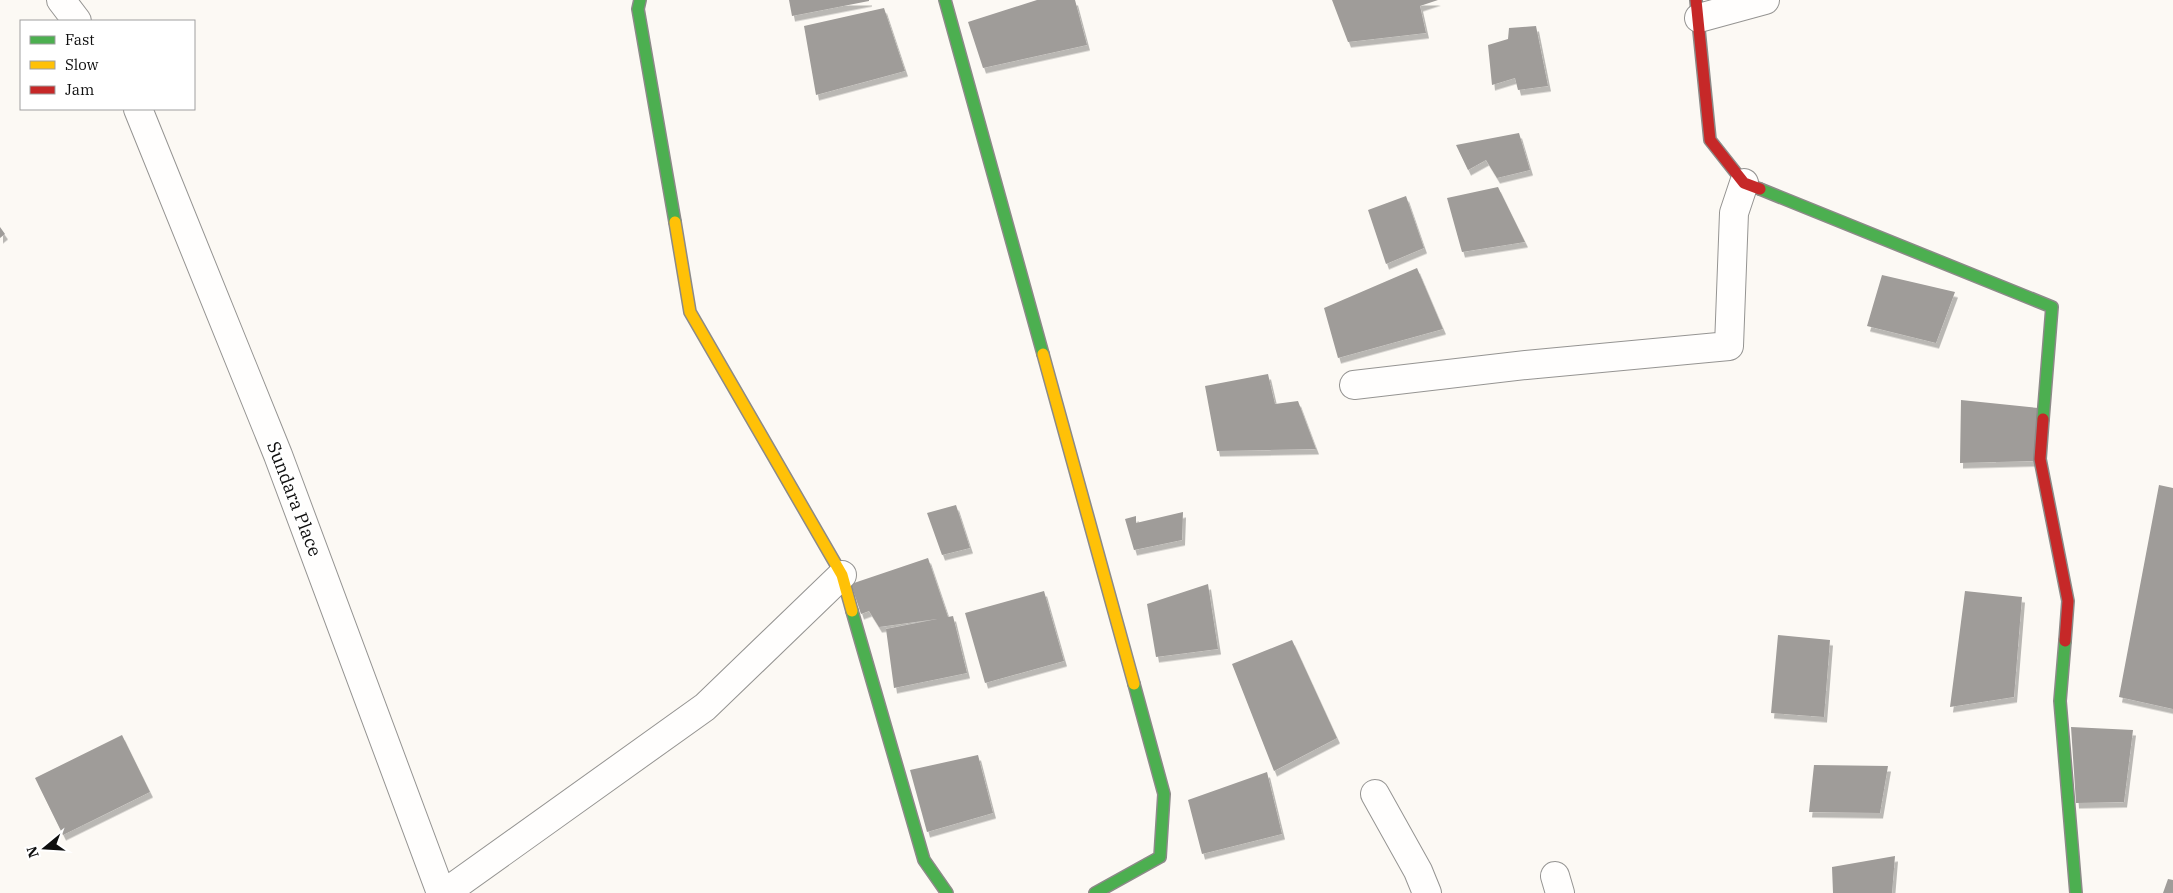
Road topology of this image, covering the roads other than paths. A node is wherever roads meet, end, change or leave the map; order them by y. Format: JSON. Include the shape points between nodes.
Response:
{"nodes":[{"id":1,"x":62,"y":0,"type":"edge"},
{"id":2,"x":640,"y":0,"type":"edge"},
{"id":3,"x":945,"y":0,"type":"edge"},
{"id":4,"x":1765,"y":0,"type":"edge"},
{"id":5,"x":1697,"y":9,"type":"edge"},
{"id":6,"x":76,"y":20,"type":"edge"},
{"id":7,"x":138,"y":110,"type":"edge"},
{"id":8,"x":1744,"y":183,"type":"junction"},
{"id":9,"x":1354,"y":385,"type":"dead end"},
{"id":10,"x":842,"y":575,"type":"junction"},
{"id":11,"x":1374,"y":794,"type":"dead end"},
{"id":12,"x":441,"y":893,"type":"edge"},
{"id":13,"x":445,"y":893,"type":"edge"},
{"id":14,"x":947,"y":893,"type":"edge"},
{"id":15,"x":1095,"y":893,"type":"edge"},
{"id":16,"x":1427,"y":893,"type":"edge"},
{"id":17,"x":2076,"y":893,"type":"edge"}],
"edges":[{"from":1,"to":6,"type":"street"},
{"from":2,"to":10,"type":"street","via":[[638,9],[690,312]]},
{"from":3,"to":15,"type":"street","via":[[1164,794],[1160,857]]},
{"from":4,"to":5,"type":"street"},
{"from":5,"to":8,"type":"street","via":[[1710,140]]},
{"from":7,"to":12,"type":"street","name":"Sundara Place","via":[[278,455]]},
{"from":8,"to":9,"type":"street","via":[[1734,213],[1729,346]]},
{"from":8,"to":17,"type":"street","via":[[2052,307],[2040,459],[2068,601],[2060,701]]},
{"from":10,"to":13,"type":"street","via":[[705,707]]},
{"from":10,"to":14,"type":"street","via":[[924,860]]},
{"from":11,"to":16,"type":"street"}]}
